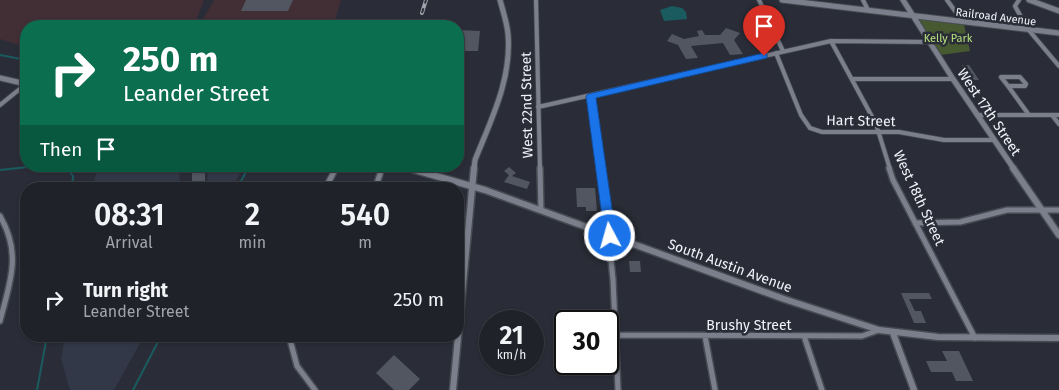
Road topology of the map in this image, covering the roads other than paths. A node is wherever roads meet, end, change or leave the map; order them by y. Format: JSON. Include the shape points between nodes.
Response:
{"nodes":[{"id":1,"x":500,"y":0,"type":"edge"},
{"id":2,"x":536,"y":0,"type":"edge"},
{"id":3,"x":759,"y":0,"type":"edge"},
{"id":4,"x":782,"y":0,"type":"edge"},
{"id":5,"x":863,"y":0,"type":"edge"},
{"id":6,"x":903,"y":0,"type":"edge"},
{"id":7,"x":947,"y":0,"type":"edge"},
{"id":8,"x":1019,"y":0,"type":"edge"},
{"id":9,"x":1029,"y":0,"type":"edge"},
{"id":10,"x":813,"y":2,"type":"edge"},
{"id":11,"x":868,"y":10,"type":"junction"},
{"id":12,"x":1059,"y":11,"type":"edge"},
{"id":13,"x":912,"y":15,"type":"junction"},
{"id":14,"x":963,"y":22,"type":"junction"},
{"id":15,"x":1028,"y":29,"type":"junction"},
{"id":16,"x":1059,"y":33,"type":"edge"},
{"id":17,"x":831,"y":41,"type":"junction"},
{"id":18,"x":929,"y":42,"type":"junction"},
{"id":19,"x":783,"y":51,"type":"junction"},
{"id":20,"x":776,"y":53,"type":"junction"},
{"id":21,"x":1059,"y":66,"type":"edge"},
{"id":22,"x":0,"y":78,"type":"edge"},
{"id":23,"x":852,"y":79,"type":"junction"},
{"id":24,"x":953,"y":79,"type":"junction"},
{"id":25,"x":20,"y":83,"type":"edge"},
{"id":26,"x":1007,"y":86,"type":"junction"},
{"id":27,"x":20,"y":89,"type":"edge"},
{"id":28,"x":591,"y":96,"type":"junction"},
{"id":29,"x":0,"y":105,"type":"edge"},
{"id":30,"x":538,"y":107,"type":"junction"},
{"id":31,"x":977,"y":115,"type":"junction"},
{"id":32,"x":1029,"y":115,"type":"junction"},
{"id":33,"x":1052,"y":115,"type":"junction"},
{"id":34,"x":1059,"y":115,"type":"edge"},
{"id":35,"x":1059,"y":124,"type":"edge"},
{"id":36,"x":878,"y":132,"type":"junction"},
{"id":37,"x":994,"y":140,"type":"junction"},
{"id":38,"x":423,"y":172,"type":"edge"},
{"id":39,"x":457,"y":182,"type":"edge"},
{"id":40,"x":464,"y":184,"type":"edge"},
{"id":41,"x":471,"y":186,"type":"junction"},
{"id":42,"x":541,"y":210,"type":"junction"},
{"id":43,"x":1042,"y":210,"type":"junction"},
{"id":44,"x":1059,"y":210,"type":"edge"},
{"id":45,"x":0,"y":216,"type":"edge"},
{"id":46,"x":916,"y":223,"type":"junction"},
{"id":47,"x":1059,"y":235,"type":"edge"},
{"id":48,"x":610,"y":236,"type":"junction"},
{"id":49,"x":464,"y":265,"type":"edge"},
{"id":50,"x":615,"y":310,"type":"edge"},
{"id":51,"x":0,"y":321,"type":"edge"},
{"id":52,"x":879,"y":330,"type":"junction"},
{"id":53,"x":893,"y":333,"type":"junction"},
{"id":54,"x":619,"y":335,"type":"edge"},
{"id":55,"x":704,"y":336,"type":"junction"},
{"id":56,"x":804,"y":336,"type":"junction"},
{"id":57,"x":975,"y":338,"type":"junction"},
{"id":58,"x":1059,"y":338,"type":"edge"},
{"id":59,"x":290,"y":342,"type":"edge"},
{"id":60,"x":457,"y":342,"type":"edge"},
{"id":61,"x":618,"y":375,"type":"edge"},
{"id":62,"x":315,"y":390,"type":"edge"},
{"id":63,"x":453,"y":390,"type":"edge"},
{"id":64,"x":618,"y":390,"type":"edge"},
{"id":65,"x":716,"y":390,"type":"edge"},
{"id":66,"x":822,"y":390,"type":"edge"},
{"id":67,"x":914,"y":390,"type":"edge"}],
"edges":[{"from":1,"to":41,"type":"main road","via":[[508,34],[508,66],[499,101],[475,160]]},
{"from":2,"to":30,"type":"street","name":"West 22nd Street"},
{"from":3,"to":19,"type":"street"},
{"from":4,"to":10,"type":"main road","name":"Railroad Avenue"},
{"from":5,"to":11,"type":"street"},
{"from":6,"to":13,"type":"main road","name":"West 17th Street"},
{"from":7,"to":14,"type":"street"},
{"from":8,"to":15,"type":"street","via":[[1015,9]]},
{"from":9,"to":12,"type":"main road"},
{"from":10,"to":11,"type":"main road","name":"Railroad Avenue"},
{"from":11,"to":13,"type":"main road","name":"Railroad Avenue"},
{"from":13,"to":14,"type":"main road","name":"Railroad Avenue"},
{"from":13,"to":18,"type":"main road","name":"West 17th Street"},
{"from":14,"to":15,"type":"main road","name":"Railroad Avenue"},
{"from":15,"to":16,"type":"main road","name":"Railroad Avenue"},
{"from":15,"to":21,"type":"street"},
{"from":17,"to":18,"type":"street"},
{"from":17,"to":19,"type":"street"},
{"from":17,"to":23,"type":"street","name":"West 18th Street"},
{"from":18,"to":24,"type":"main road","name":"West 17th Street"},
{"from":19,"to":20,"type":"street"},
{"from":20,"to":28,"type":"street"},
{"from":20,"to":36,"type":"street","name":"Hart Street","via":[[801,115],[810,128],[822,132]]},
{"from":22,"to":25,"type":"main road"},
{"from":23,"to":24,"type":"street"},
{"from":23,"to":36,"type":"street","name":"West 18th Street"},
{"from":24,"to":31,"type":"main road","name":"West 17th Street"},
{"from":26,"to":26,"type":"street","via":[[1025,86],[1026,85],[1020,77],[1002,77]]},
{"from":26,"to":32,"type":"street"},
{"from":27,"to":29,"type":"street"},
{"from":28,"to":30,"type":"street"},
{"from":28,"to":48,"type":"street"},
{"from":30,"to":42,"type":"street","name":"West 22nd Street"},
{"from":31,"to":32,"type":"street"},
{"from":31,"to":37,"type":"main road","name":"West 17th Street"},
{"from":32,"to":33,"type":"street"},
{"from":33,"to":34,"type":"street"},
{"from":33,"to":35,"type":"street"},
{"from":36,"to":37,"type":"street","name":"Hart Street","via":[[944,140]]},
{"from":36,"to":46,"type":"street","name":"West 18th Street","via":[[889,169]]},
{"from":37,"to":43,"type":"main road","name":"West 17th Street"},
{"from":38,"to":39,"type":"main road","name":"South Austin Avenue"},
{"from":40,"to":41,"type":"main road","name":"South Austin Avenue"},
{"from":41,"to":42,"type":"main road","name":"South Austin Avenue"},
{"from":41,"to":49,"type":"main road"},
{"from":42,"to":48,"type":"main road","name":"South Austin Avenue"},
{"from":43,"to":44,"type":"street"},
{"from":43,"to":46,"type":"street","via":[[1007,210],[960,222]]},
{"from":43,"to":47,"type":"main road","name":"West 17th Street"},
{"from":45,"to":51,"type":"street","via":[[11,235],[14,252]]},
{"from":46,"to":57,"type":"street","name":"West 18th Street"},
{"from":48,"to":50,"type":"street"},
{"from":48,"to":52,"type":"main road","name":"South Austin Avenue"},
{"from":52,"to":53,"type":"main road","name":"South Austin Avenue"},
{"from":52,"to":56,"type":"street","name":"Brushy Street","via":[[862,336]]},
{"from":53,"to":57,"type":"main road","name":"South Austin Avenue"},
{"from":53,"to":67,"type":"main road"},
{"from":54,"to":55,"type":"street","name":"Brushy Street"},
{"from":55,"to":56,"type":"street","name":"Brushy Street"},
{"from":55,"to":65,"type":"street"},
{"from":56,"to":66,"type":"street"},
{"from":57,"to":58,"type":"main road","name":"South Austin Avenue"},
{"from":59,"to":62,"type":"street","via":[[297,370]]},
{"from":60,"to":63,"type":"main road"},
{"from":61,"to":64,"type":"street"}]}
